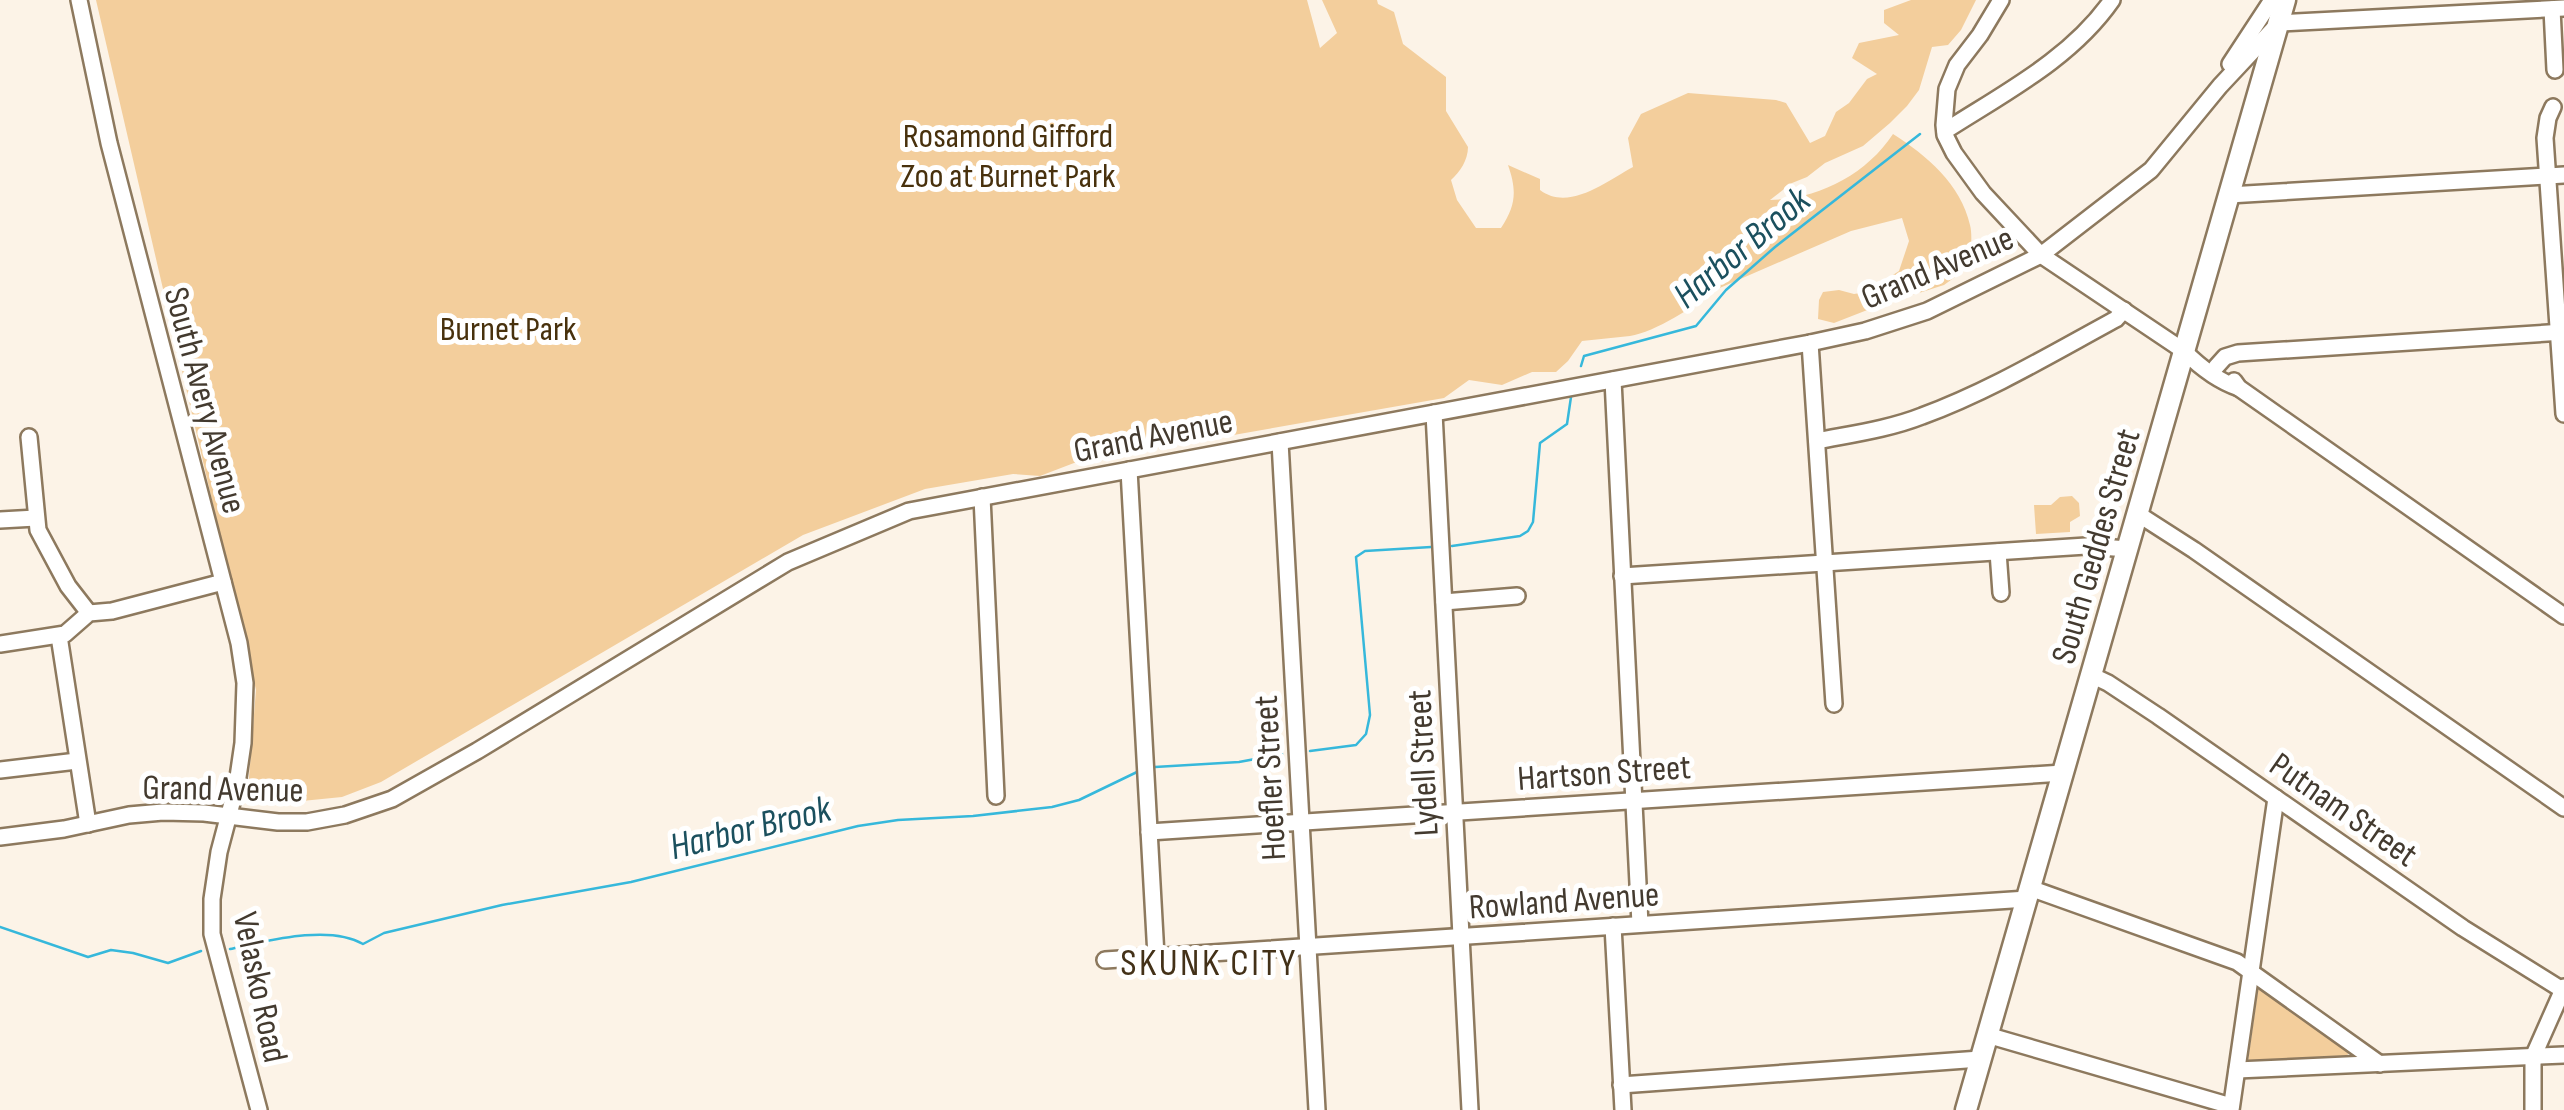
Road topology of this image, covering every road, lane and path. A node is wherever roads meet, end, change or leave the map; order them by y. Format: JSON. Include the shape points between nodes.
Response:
{"nodes":[{"id":1,"x":79,"y":0,"type":"edge"},
{"id":2,"x":2001,"y":0,"type":"edge"},
{"id":3,"x":2112,"y":0,"type":"edge"},
{"id":4,"x":2272,"y":0,"type":"edge"},
{"id":5,"x":2286,"y":0,"type":"edge"},
{"id":6,"x":2558,"y":9,"type":"edge"},
{"id":7,"x":2279,"y":23,"type":"junction"},
{"id":8,"x":2556,"y":70,"type":"dead end"},
{"id":9,"x":2220,"y":86,"type":"junction"},
{"id":10,"x":2553,"y":107,"type":"dead end"},
{"id":11,"x":1944,"y":131,"type":"junction"},
{"id":12,"x":2556,"y":175,"type":"edge"},
{"id":13,"x":2229,"y":194,"type":"junction"},
{"id":14,"x":2042,"y":255,"type":"junction"},
{"id":15,"x":2124,"y":310,"type":"junction"},
{"id":16,"x":2561,"y":332,"type":"edge"},
{"id":17,"x":1810,"y":343,"type":"junction"},
{"id":18,"x":2184,"y":351,"type":"junction"},
{"id":19,"x":2216,"y":367,"type":"junction"},
{"id":20,"x":1614,"y":380,"type":"junction"},
{"id":21,"x":2239,"y":388,"type":"junction"},
{"id":22,"x":1434,"y":414,"type":"junction"},
{"id":23,"x":2564,"y":414,"type":"edge"},
{"id":24,"x":30,"y":437,"type":"dead end"},
{"id":25,"x":1817,"y":441,"type":"junction"},
{"id":26,"x":1280,"y":442,"type":"junction"},
{"id":27,"x":1129,"y":470,"type":"junction"},
{"id":28,"x":982,"y":498,"type":"junction"},
{"id":29,"x":2138,"y":514,"type":"junction"},
{"id":30,"x":36,"y":518,"type":"junction"},
{"id":31,"x":0,"y":520,"type":"edge"},
{"id":32,"x":2128,"y":548,"type":"junction"},
{"id":33,"x":1998,"y":552,"type":"junction"},
{"id":34,"x":1826,"y":563,"type":"junction"},
{"id":35,"x":1622,"y":576,"type":"junction"},
{"id":36,"x":223,"y":582,"type":"junction"},
{"id":37,"x":2001,"y":593,"type":"dead end"},
{"id":38,"x":1517,"y":596,"type":"dead end"},
{"id":39,"x":1444,"y":602,"type":"junction"},
{"id":40,"x":88,"y":613,"type":"junction"},
{"id":41,"x":2564,"y":616,"type":"edge"},
{"id":42,"x":60,"y":636,"type":"junction"},
{"id":43,"x":0,"y":644,"type":"edge"},
{"id":44,"x":2092,"y":676,"type":"junction"},
{"id":45,"x":1834,"y":704,"type":"dead end"},
{"id":46,"x":77,"y":761,"type":"junction"},
{"id":47,"x":0,"y":770,"type":"edge"},
{"id":48,"x":2064,"y":773,"type":"junction"},
{"id":49,"x":996,"y":796,"type":"dead end"},
{"id":50,"x":2276,"y":798,"type":"junction"},
{"id":51,"x":1633,"y":800,"type":"junction"},
{"id":52,"x":2564,"y":808,"type":"edge"},
{"id":53,"x":1454,"y":812,"type":"junction"},
{"id":54,"x":228,"y":816,"type":"junction"},
{"id":55,"x":1302,"y":822,"type":"junction"},
{"id":56,"x":88,"y":824,"type":"junction"},
{"id":57,"x":1149,"y":832,"type":"junction"},
{"id":58,"x":0,"y":836,"type":"edge"},
{"id":59,"x":2028,"y":893,"type":"junction"},
{"id":60,"x":1640,"y":924,"type":"junction"},
{"id":61,"x":1613,"y":926,"type":"junction"},
{"id":62,"x":1461,"y":937,"type":"junction"},
{"id":63,"x":1308,"y":946,"type":"junction"},
{"id":64,"x":1156,"y":956,"type":"junction"},
{"id":65,"x":1106,"y":960,"type":"dead end"},
{"id":66,"x":2250,"y":971,"type":"junction"},
{"id":67,"x":2564,"y":989,"type":"edge"},
{"id":68,"x":1987,"y":1035,"type":"junction"},
{"id":69,"x":2564,"y":1055,"type":"edge"},
{"id":70,"x":2533,"y":1057,"type":"junction"},
{"id":71,"x":1980,"y":1060,"type":"junction"},
{"id":72,"x":2380,"y":1064,"type":"junction"},
{"id":73,"x":2237,"y":1070,"type":"junction"},
{"id":74,"x":1622,"y":1085,"type":"junction"},
{"id":75,"x":2231,"y":1108,"type":"edge"},
{"id":76,"x":259,"y":1110,"type":"edge"},
{"id":77,"x":1317,"y":1110,"type":"edge"},
{"id":78,"x":1470,"y":1110,"type":"edge"},
{"id":79,"x":1623,"y":1110,"type":"edge"},
{"id":80,"x":1966,"y":1110,"type":"edge"},
{"id":81,"x":2533,"y":1110,"type":"edge"}],
"edges":[{"from":1,"to":36,"type":"street","name":"South Avery Avenue","via":[[109,143]]},
{"from":2,"to":11,"type":"street","via":[[1957,66],[1944,100]]},
{"from":3,"to":11,"type":"street","via":[[2075,44]]},
{"from":4,"to":9,"type":"street"},
{"from":5,"to":7,"type":"main road","name":"South Geddes Street"},
{"from":6,"to":7,"type":"street"},
{"from":6,"to":8,"type":"street"},
{"from":7,"to":9,"type":"street","name":"Grand Avenue"},
{"from":7,"to":13,"type":"main road","name":"South Geddes Street"},
{"from":9,"to":14,"type":"street","name":"Grand Avenue","via":[[2150,170]]},
{"from":10,"to":12,"type":"street","via":[[2546,126]]},
{"from":11,"to":14,"type":"street","via":[[1983,192]]},
{"from":12,"to":13,"type":"street"},
{"from":12,"to":16,"type":"street"},
{"from":13,"to":18,"type":"main road","name":"South Geddes Street"},
{"from":14,"to":15,"type":"street"},
{"from":14,"to":17,"type":"street","name":"Grand Avenue","via":[[1926,310]]},
{"from":15,"to":18,"type":"street"},
{"from":15,"to":25,"type":"street","via":[[2116,320],[1925,415]]},
{"from":16,"to":19,"type":"street","via":[[2238,352]]},
{"from":16,"to":23,"type":"street"},
{"from":17,"to":20,"type":"street","name":"Grand Avenue"},
{"from":17,"to":25,"type":"street"},
{"from":18,"to":19,"type":"street"},
{"from":18,"to":21,"type":"street"},
{"from":18,"to":29,"type":"main road","name":"South Geddes Street"},
{"from":19,"to":21,"type":"street"},
{"from":20,"to":22,"type":"street","name":"Grand Avenue"},
{"from":20,"to":35,"type":"street"},
{"from":21,"to":41,"type":"street"},
{"from":22,"to":26,"type":"street","name":"Grand Avenue"},
{"from":22,"to":39,"type":"street","name":"Lydell Street"},
{"from":24,"to":30,"type":"street"},
{"from":25,"to":34,"type":"street"},
{"from":26,"to":27,"type":"street","name":"Grand Avenue"},
{"from":26,"to":55,"type":"street","name":"Hoefler Street"},
{"from":27,"to":28,"type":"street","name":"Grand Avenue"},
{"from":27,"to":57,"type":"street"},
{"from":28,"to":49,"type":"street"},
{"from":28,"to":54,"type":"street","name":"Grand Avenue","via":[[909,511],[788,562],[392,799],[307,822]]},
{"from":29,"to":32,"type":"main road","name":"South Geddes Street"},
{"from":29,"to":52,"type":"street"},
{"from":30,"to":31,"type":"street"},
{"from":30,"to":40,"type":"street"},
{"from":32,"to":33,"type":"street"},
{"from":32,"to":44,"type":"main road","name":"South Geddes Street"},
{"from":33,"to":34,"type":"street"},
{"from":33,"to":37,"type":"street"},
{"from":34,"to":35,"type":"street"},
{"from":34,"to":45,"type":"street"},
{"from":35,"to":51,"type":"street"},
{"from":36,"to":40,"type":"street"},
{"from":36,"to":54,"type":"street","name":"South Avery Avenue","via":[[245,683]]},
{"from":38,"to":39,"type":"street"},
{"from":39,"to":53,"type":"street","name":"Lydell Street"},
{"from":40,"to":42,"type":"street"},
{"from":42,"to":43,"type":"street"},
{"from":42,"to":46,"type":"street"},
{"from":44,"to":48,"type":"main road","name":"South Geddes Street"},
{"from":44,"to":50,"type":"street","name":"Putnam Street"},
{"from":46,"to":47,"type":"street"},
{"from":46,"to":56,"type":"street"},
{"from":48,"to":51,"type":"street","name":"Hartson Street"},
{"from":48,"to":59,"type":"main road","name":"South Geddes Street"},
{"from":50,"to":66,"type":"street"},
{"from":50,"to":67,"type":"street","name":"Putnam Street","via":[[2462,928]]},
{"from":51,"to":53,"type":"street","name":"Hartson Street"},
{"from":51,"to":60,"type":"street"},
{"from":53,"to":55,"type":"street","name":"Hartson Street"},
{"from":53,"to":62,"type":"street","name":"Lydell Street"},
{"from":54,"to":56,"type":"street","name":"Grand Avenue","via":[[163,812]]},
{"from":54,"to":76,"type":"street","name":"Velasko Road","via":[[212,934]]},
{"from":55,"to":57,"type":"street","name":"Hartson Street"},
{"from":55,"to":63,"type":"street","name":"Hoefler Street"},
{"from":56,"to":58,"type":"street","name":"Grand Avenue"},
{"from":57,"to":64,"type":"street"},
{"from":59,"to":60,"type":"street","name":"Rowland Avenue"},
{"from":59,"to":66,"type":"street","name":"Rowland Avenue"},
{"from":59,"to":68,"type":"main road","name":"South Geddes Street"},
{"from":60,"to":61,"type":"street","name":"Rowland Avenue"},
{"from":61,"to":62,"type":"street","name":"Rowland Avenue"},
{"from":61,"to":74,"type":"street"},
{"from":62,"to":63,"type":"street","name":"Rowland Avenue"},
{"from":62,"to":78,"type":"street","name":"Lydell Street"},
{"from":63,"to":64,"type":"street","name":"Rowland Avenue"},
{"from":63,"to":77,"type":"street","name":"Hoefler Street"},
{"from":64,"to":65,"type":"street","name":"Rowland Avenue"},
{"from":66,"to":72,"type":"street","name":"Rowland Avenue"},
{"from":66,"to":73,"type":"street"},
{"from":67,"to":70,"type":"street"},
{"from":68,"to":71,"type":"main road","name":"South Geddes Street"},
{"from":68,"to":75,"type":"street"},
{"from":69,"to":70,"type":"street"},
{"from":70,"to":72,"type":"street"},
{"from":70,"to":81,"type":"street"},
{"from":71,"to":74,"type":"street"},
{"from":71,"to":80,"type":"main road","name":"South Geddes Street"},
{"from":72,"to":73,"type":"street"},
{"from":73,"to":75,"type":"street"},
{"from":74,"to":79,"type":"street"}]}
